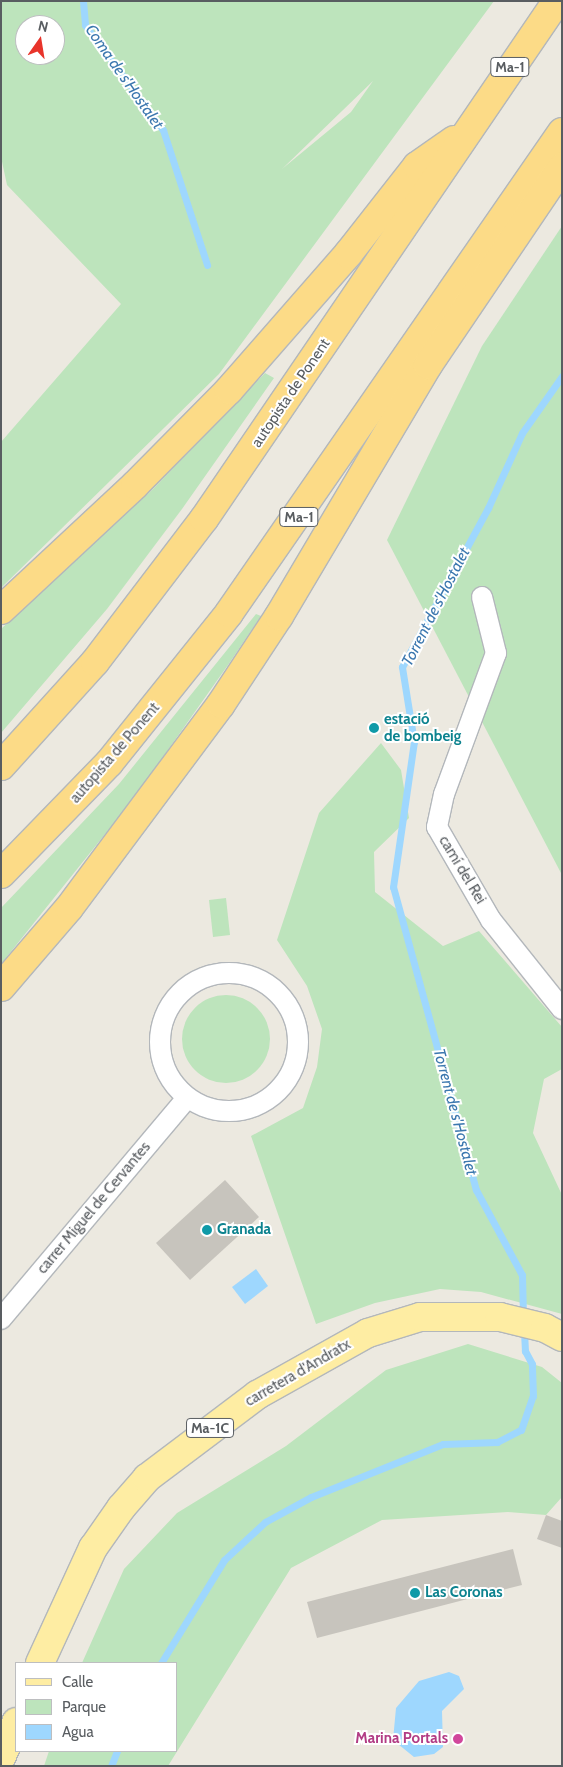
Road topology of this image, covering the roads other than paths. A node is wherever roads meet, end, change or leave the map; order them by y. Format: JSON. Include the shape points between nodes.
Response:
{"nodes":[{"id":1,"x":557,"y":1,"type":"edge"},
{"id":2,"x":562,"y":132,"type":"edge"},
{"id":3,"x":464,"y":134,"type":"junction"},
{"id":4,"x":562,"y":167,"type":"edge"},
{"id":5,"x":482,"y":597,"type":"dead end"},
{"id":6,"x":1,"y":610,"type":"edge"},
{"id":7,"x":1,"y":766,"type":"edge"},
{"id":8,"x":1,"y":874,"type":"edge"},
{"id":9,"x":1,"y":987,"type":"edge"},
{"id":10,"x":562,"y":1010,"type":"edge"},
{"id":11,"x":187,"y":1098,"type":"junction"},
{"id":12,"x":1,"y":1318,"type":"edge"},
{"id":13,"x":562,"y":1336,"type":"edge"},
{"id":14,"x":40,"y":1662,"type":"edge"},
{"id":15,"x":15,"y":1724,"type":"edge"},
{"id":16,"x":1,"y":1758,"type":"edge"}],
"edges":[{"from":1,"to":3,"type":"highway","name":"autopista de Ponent","number":"Ma-1"},
{"from":2,"to":8,"type":"highway","name":"autopista de Ponent","number":"Ma-1","via":[[229,613],[109,763]]},
{"from":3,"to":6,"type":"highway","via":[[417,166],[360,239],[229,390],[135,485]]},
{"from":3,"to":7,"type":"highway","name":"autopista de Ponent","number":"Ma-1","via":[[239,470],[174,561],[95,662]]},
{"from":4,"to":9,"type":"highway","via":[[428,365],[279,616],[221,704],[81,893]]},
{"from":5,"to":10,"type":"street","name":"camí del Rei","via":[[496,653],[444,794],[437,827],[491,920]]},
{"from":11,"to":11,"type":"street","via":[[207,1108],[246,1109],[272,1097],[287,1080],[296,1059],[298,1036],[293,1015],[280,995],[262,982],[241,974],[218,974],[196,981],[173,1002],[165,1014],[159,1037],[162,1060],[171,1081]]},
{"from":11,"to":12,"type":"street","name":"carrer Miguel de Cervantes"},
{"from":13,"to":14,"type":"main road","name":"carretera d'Andratx","number":"Ma-1C","via":[[522,1320],[476,1315],[420,1317],[368,1333],[314,1360],[201,1434],[147,1478],[93,1548]]},
{"from":15,"to":16,"type":"main road"}]}
